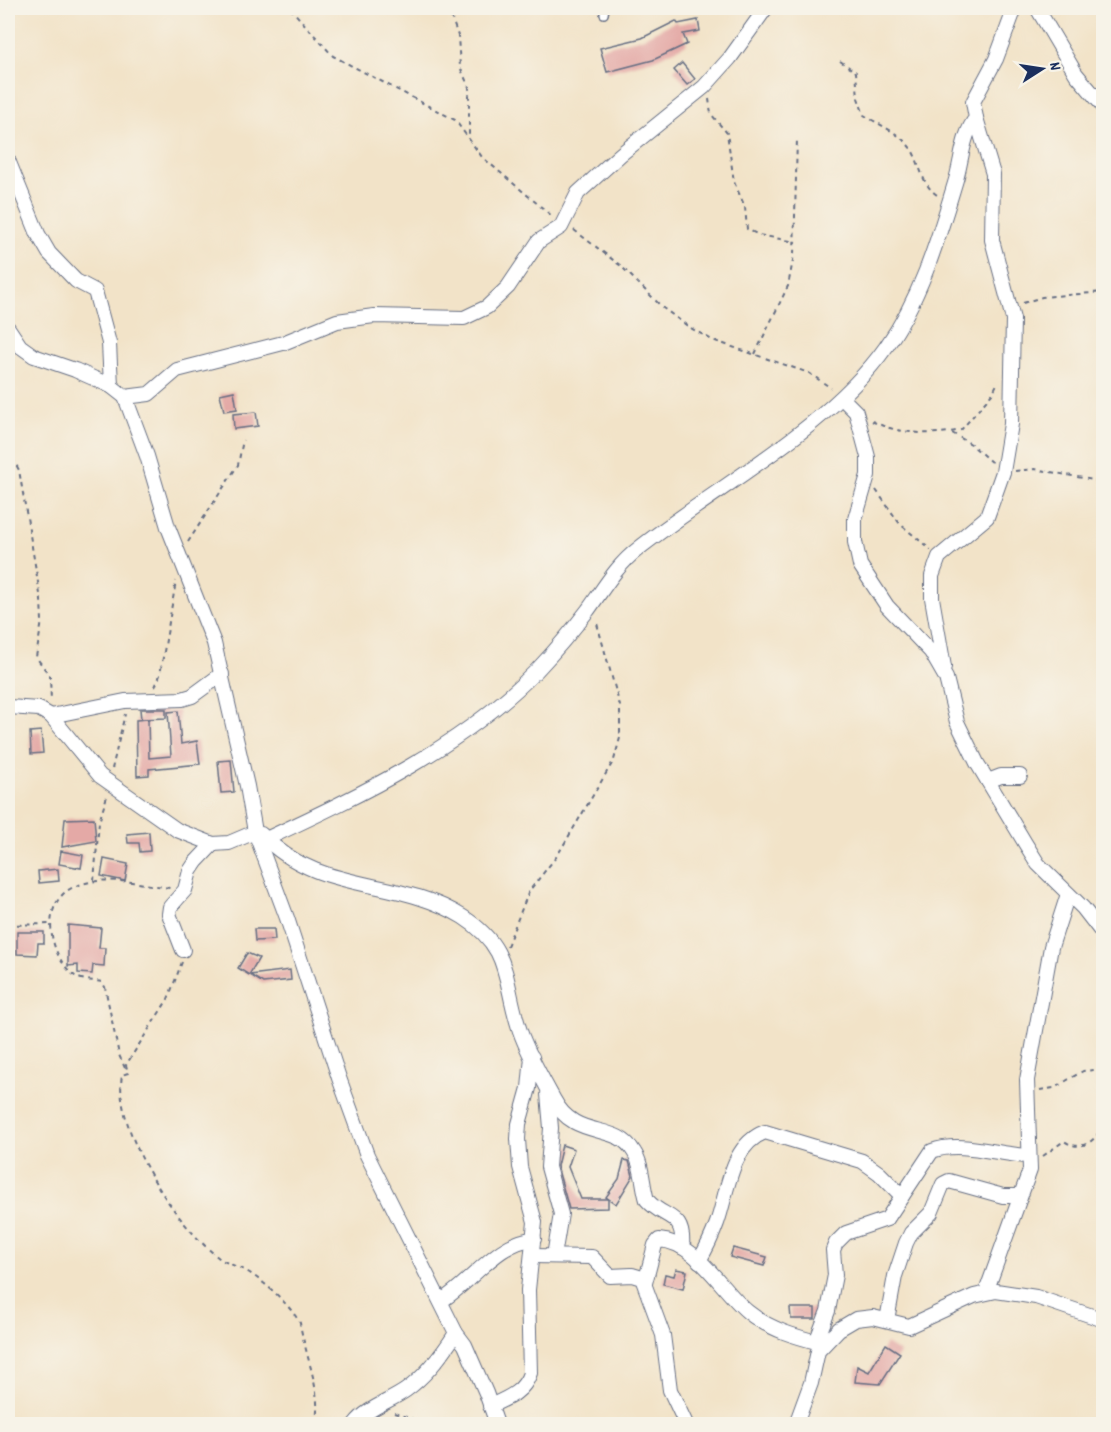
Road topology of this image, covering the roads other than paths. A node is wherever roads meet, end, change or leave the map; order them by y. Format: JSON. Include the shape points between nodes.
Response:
{"nodes":[{"id":1,"x":766,"y":8,"type":"edge"},
{"id":2,"x":1015,"y":8,"type":"edge"},
{"id":3,"x":1037,"y":8,"type":"edge"},
{"id":4,"x":1104,"y":107,"type":"edge"},
{"id":5,"x":975,"y":118,"type":"junction"},
{"id":6,"x":8,"y":160,"type":"edge"},
{"id":7,"x":8,"y":328,"type":"edge"},
{"id":8,"x":111,"y":386,"type":"junction"},
{"id":9,"x":125,"y":397,"type":"junction"},
{"id":10,"x":842,"y":398,"type":"junction"},
{"id":11,"x":222,"y":674,"type":"junction"},
{"id":12,"x":946,"y":678,"type":"junction"},
{"id":13,"x":8,"y":707,"type":"edge"},
{"id":14,"x":51,"y":716,"type":"junction"},
{"id":15,"x":1020,"y":776,"type":"dead end"},
{"id":16,"x":988,"y":781,"type":"junction"},
{"id":17,"x":258,"y":832,"type":"junction"},
{"id":18,"x":213,"y":844,"type":"junction"},
{"id":19,"x":1068,"y":894,"type":"junction"},
{"id":20,"x":1104,"y":935,"type":"edge"},
{"id":21,"x":183,"y":950,"type":"road end"},
{"id":22,"x":532,"y":1055,"type":"junction"},
{"id":23,"x":547,"y":1086,"type":"junction"},
{"id":24,"x":1029,"y":1156,"type":"junction"},
{"id":25,"x":902,"y":1196,"type":"junction"},
{"id":26,"x":1020,"y":1196,"type":"junction"},
{"id":27,"x":534,"y":1239,"type":"junction"},
{"id":28,"x":682,"y":1247,"type":"junction"},
{"id":29,"x":554,"y":1256,"type":"junction"},
{"id":30,"x":532,"y":1257,"type":"junction"},
{"id":31,"x":699,"y":1261,"type":"junction"},
{"id":32,"x":645,"y":1283,"type":"junction"},
{"id":33,"x":986,"y":1292,"type":"junction"},
{"id":34,"x":441,"y":1301,"type":"junction"},
{"id":35,"x":887,"y":1320,"type":"junction"},
{"id":36,"x":1104,"y":1320,"type":"edge"},
{"id":37,"x":456,"y":1333,"type":"junction"},
{"id":38,"x":820,"y":1343,"type":"junction"},
{"id":39,"x":490,"y":1406,"type":"junction"},
{"id":40,"x":355,"y":1425,"type":"edge"},
{"id":41,"x":497,"y":1425,"type":"edge"},
{"id":42,"x":686,"y":1425,"type":"edge"},
{"id":43,"x":796,"y":1425,"type":"edge"}],
"edges":[{"from":1,"to":9,"type":"street","via":[[708,82],[578,194],[561,226],[539,242],[522,271],[498,297],[474,315],[374,316],[337,321],[283,343],[177,370],[149,394]]},
{"from":2,"to":5,"type":"street","via":[[996,58],[973,102]]},
{"from":3,"to":4,"type":"street","via":[[1076,74]]},
{"from":5,"to":10,"type":"street","via":[[968,128],[949,202],[907,314],[885,348]]},
{"from":5,"to":12,"type":"street","via":[[993,174],[993,240],[1013,331],[1011,424],[1003,472],[987,517],[939,557],[932,576]]},
{"from":6,"to":8,"type":"street","via":[[49,253],[76,281],[95,291],[109,344]]},
{"from":7,"to":8,"type":"street","via":[[20,346],[34,356]]},
{"from":8,"to":9,"type":"street"},
{"from":9,"to":11,"type":"street"},
{"from":10,"to":12,"type":"street","via":[[856,412],[867,457],[868,475],[855,519],[860,565],[887,606],[926,645]]},
{"from":10,"to":17,"type":"street","via":[[619,565],[570,633],[534,672],[461,734],[359,796]]},
{"from":11,"to":14,"type":"street","via":[[192,696],[103,704]]},
{"from":11,"to":17,"type":"street"},
{"from":12,"to":16,"type":"street","via":[[957,722]]},
{"from":13,"to":14,"type":"street","via":[[39,709]]},
{"from":14,"to":18,"type":"street","via":[[88,763],[110,782],[177,830]]},
{"from":15,"to":16,"type":"street"},
{"from":16,"to":19,"type":"street","via":[[1038,864]]},
{"from":17,"to":18,"type":"street"},
{"from":17,"to":22,"type":"street","via":[[289,859],[327,877],[399,890],[445,907],[482,932],[504,963],[520,1030]]},
{"from":17,"to":34,"type":"street","via":[[367,1155]]},
{"from":18,"to":21,"type":"street","via":[[190,871],[185,890],[170,907]]},
{"from":19,"to":20,"type":"street"},
{"from":19,"to":24,"type":"street","via":[[1051,946],[1025,1091]]},
{"from":22,"to":23,"type":"street"},
{"from":22,"to":27,"type":"street","via":[[518,1146],[535,1221]]},
{"from":23,"to":28,"type":"street","via":[[574,1123],[615,1135],[629,1145],[638,1159],[647,1200],[678,1221]]},
{"from":23,"to":29,"type":"street","via":[[551,1128],[548,1167],[561,1214]]},
{"from":24,"to":25,"type":"street","via":[[939,1148],[926,1157]]},
{"from":24,"to":26,"type":"street","via":[[1030,1170]]},
{"from":25,"to":31,"type":"street","via":[[862,1161],[765,1132],[751,1139],[740,1152],[717,1224]]},
{"from":25,"to":38,"type":"street","via":[[885,1221],[846,1233],[836,1244],[835,1275]]},
{"from":26,"to":33,"type":"street"},
{"from":26,"to":35,"type":"street","via":[[1003,1196],[949,1181],[943,1184],[931,1213],[906,1243]]},
{"from":27,"to":30,"type":"street"},
{"from":27,"to":34,"type":"street","via":[[521,1240],[499,1252],[460,1289]]},
{"from":28,"to":31,"type":"street"},
{"from":28,"to":32,"type":"street","via":[[657,1242]]},
{"from":29,"to":30,"type":"street"},
{"from":29,"to":32,"type":"street","via":[[592,1257],[610,1276],[638,1275]]},
{"from":30,"to":39,"type":"street","via":[[528,1290],[530,1373],[519,1392]]},
{"from":31,"to":38,"type":"street","via":[[749,1312],[775,1329]]},
{"from":32,"to":42,"type":"street","via":[[666,1347],[670,1390]]},
{"from":33,"to":35,"type":"street","via":[[909,1326]]},
{"from":33,"to":36,"type":"street","via":[[1036,1297]]},
{"from":34,"to":37,"type":"street"},
{"from":35,"to":38,"type":"street","via":[[856,1319]]},
{"from":37,"to":39,"type":"street","via":[[465,1345]]},
{"from":37,"to":40,"type":"street","via":[[440,1359],[421,1378]]},
{"from":38,"to":43,"type":"street"},
{"from":39,"to":41,"type":"street"}]}
